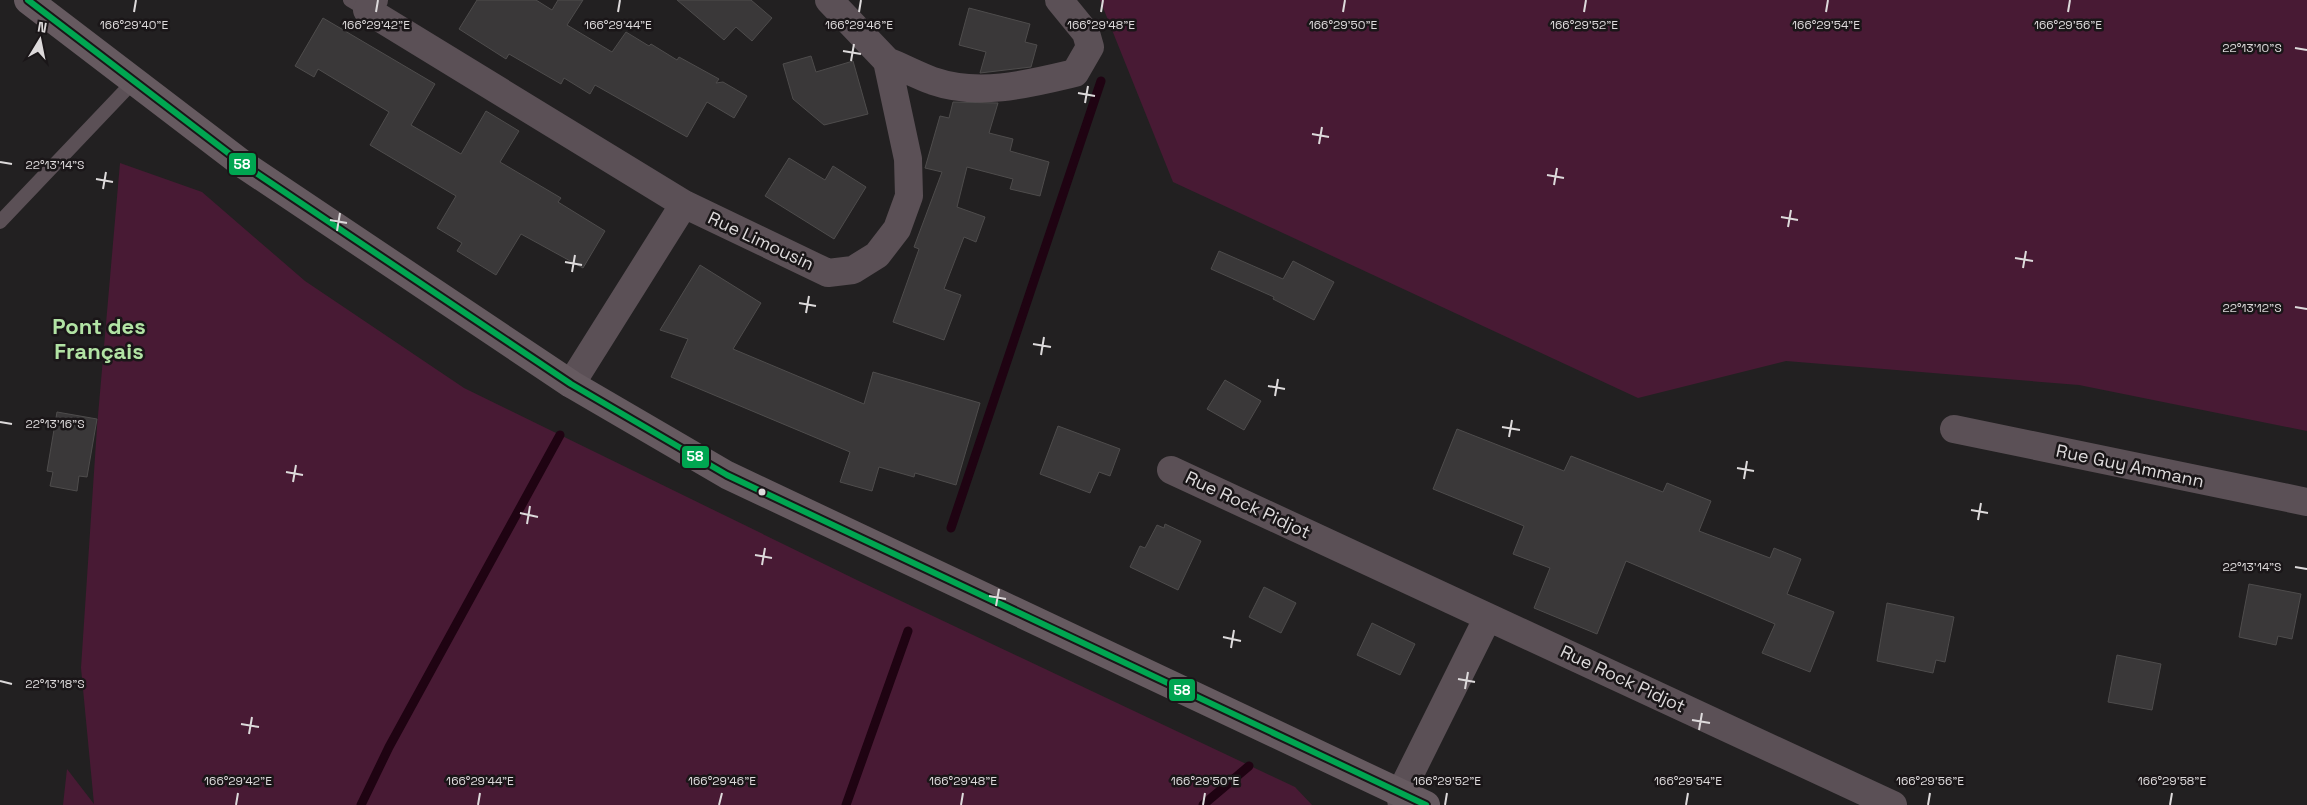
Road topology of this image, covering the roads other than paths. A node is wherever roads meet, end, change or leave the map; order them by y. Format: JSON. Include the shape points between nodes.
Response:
{"nodes":[{"id":1,"x":7,"y":0,"type":"edge"},
{"id":2,"x":28,"y":0,"type":"edge"},
{"id":3,"x":829,"y":0,"type":"edge"},
{"id":4,"x":1060,"y":0,"type":"edge"},
{"id":5,"x":364,"y":3,"type":"edge"},
{"id":6,"x":887,"y":61,"type":"junction"},
{"id":7,"x":135,"y":80,"type":"junction"},
{"id":8,"x":684,"y":204,"type":"junction"},
{"id":9,"x":0,"y":222,"type":"edge"},
{"id":10,"x":571,"y":384,"type":"junction"},
{"id":11,"x":1954,"y":429,"type":"dead end"},
{"id":12,"x":1171,"y":470,"type":"dead end"},
{"id":13,"x":2307,"y":502,"type":"edge"},
{"id":14,"x":1488,"y":617,"type":"junction"},
{"id":15,"x":1401,"y":799,"type":"edge"},
{"id":16,"x":1426,"y":805,"type":"edge"},
{"id":17,"x":1893,"y":805,"type":"edge"}],
"edges":[{"from":1,"to":7,"type":"main road"},
{"from":2,"to":7,"type":"main road"},
{"from":3,"to":6,"type":"street"},
{"from":4,"to":6,"type":"street","via":[[1086,33],[1090,47],[1075,73],[1012,87],[972,89],[935,82]]},
{"from":5,"to":8,"type":"street","name":"Rue Limousin"},
{"from":6,"to":8,"type":"street","name":"Rue Limousin","via":[[908,159],[909,196],[897,229],[877,255],[852,270],[828,273]]},
{"from":7,"to":9,"type":"lane"},
{"from":7,"to":10,"type":"main road","via":[[244,165]]},
{"from":8,"to":10,"type":"street"},
{"from":10,"to":15,"type":"main road","via":[[727,475]]},
{"from":11,"to":13,"type":"street","name":"Rue Guy Ammann"},
{"from":12,"to":14,"type":"street","name":"Rue Rock Pidjot"},
{"from":14,"to":15,"type":"street"},
{"from":14,"to":17,"type":"street","name":"Rue Rock Pidjot"},
{"from":15,"to":16,"type":"main road"}]}
